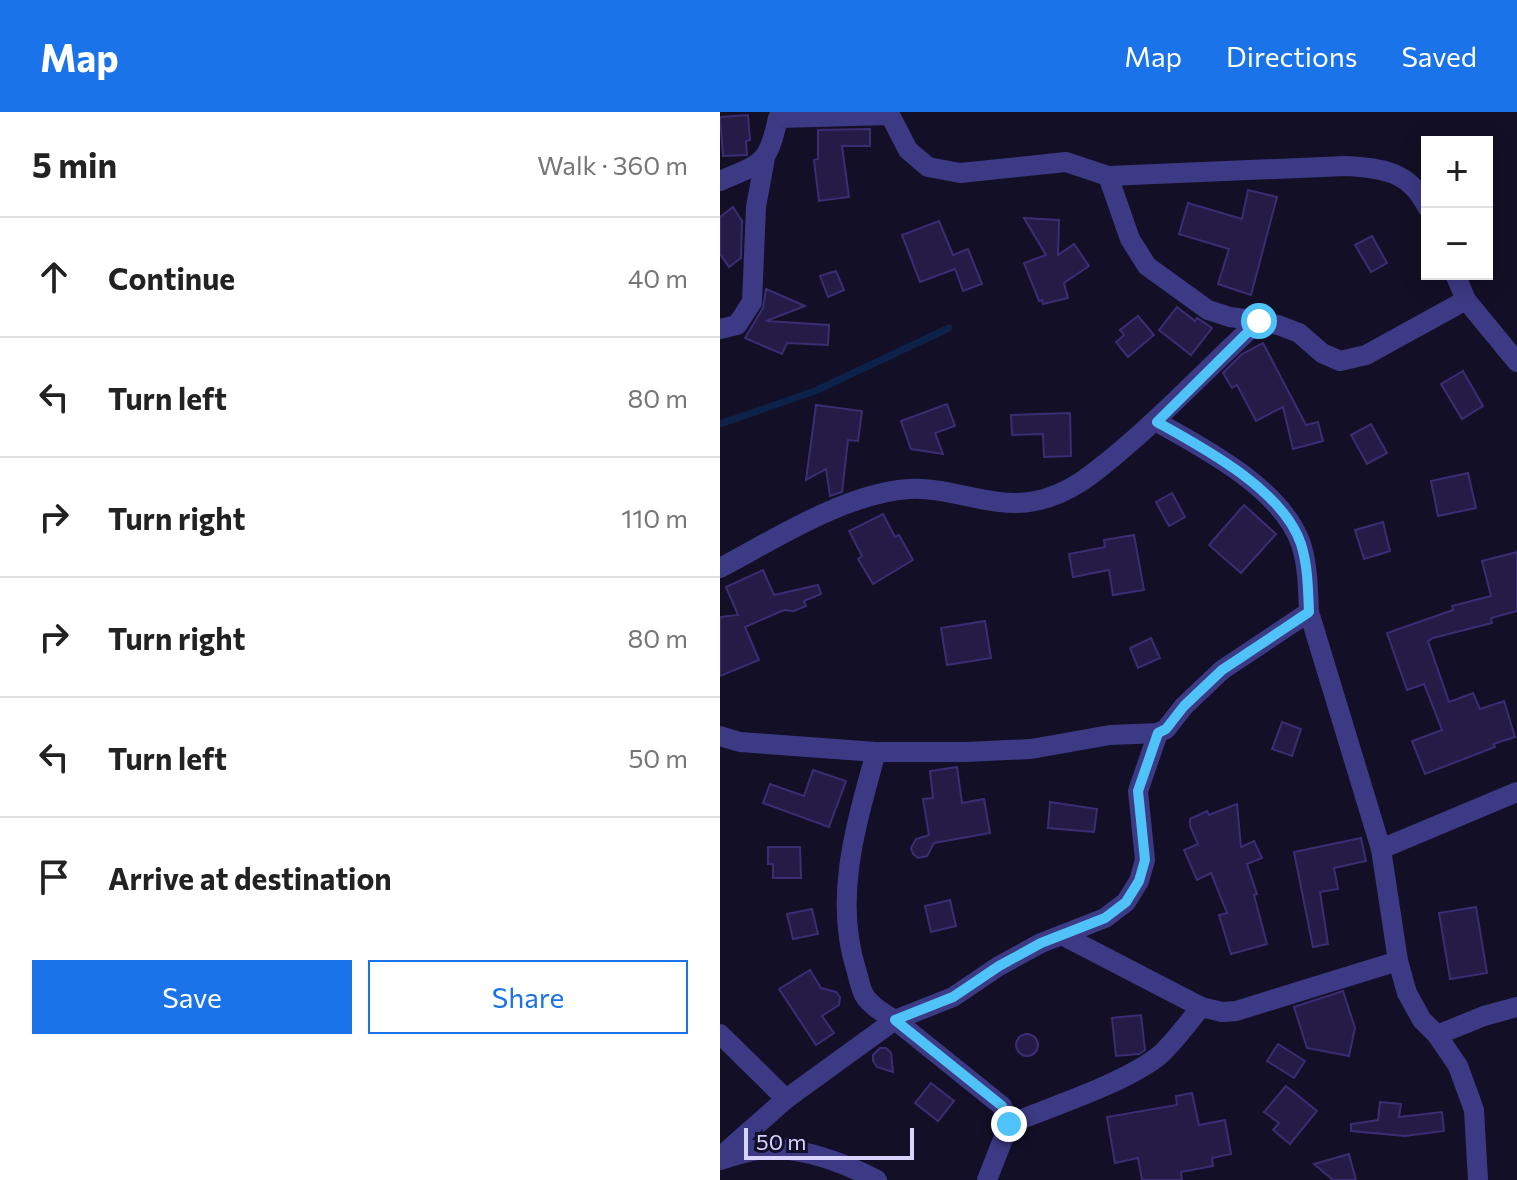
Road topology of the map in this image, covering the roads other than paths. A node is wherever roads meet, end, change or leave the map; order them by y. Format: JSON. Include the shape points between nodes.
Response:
{"nodes":[{"id":1,"x":888,"y":114,"type":"edge"},
{"id":2,"x":777,"y":115,"type":"edge"},
{"id":3,"x":765,"y":158,"type":"junction"},
{"id":4,"x":1108,"y":176,"type":"junction"},
{"id":5,"x":720,"y":181,"type":"edge"},
{"id":6,"x":1421,"y":200,"type":"edge"},
{"id":7,"x":1458,"y":280,"type":"edge"},
{"id":8,"x":1466,"y":300,"type":"junction"},
{"id":9,"x":1259,"y":321,"type":"junction"},
{"id":10,"x":720,"y":329,"type":"edge"},
{"id":11,"x":1517,"y":362,"type":"edge"},
{"id":12,"x":1157,"y":422,"type":"junction"},
{"id":13,"x":720,"y":568,"type":"edge"},
{"id":14,"x":1309,"y":612,"type":"junction"},
{"id":15,"x":1158,"y":733,"type":"junction"},
{"id":16,"x":720,"y":736,"type":"edge"},
{"id":17,"x":876,"y":752,"type":"junction"},
{"id":18,"x":1517,"y":792,"type":"edge"},
{"id":19,"x":1381,"y":849,"type":"junction"},
{"id":20,"x":1062,"y":935,"type":"junction"},
{"id":21,"x":1398,"y":961,"type":"junction"},
{"id":22,"x":1201,"y":1007,"type":"junction"},
{"id":23,"x":1517,"y":1007,"type":"edge"},
{"id":24,"x":895,"y":1020,"type":"junction"},
{"id":25,"x":720,"y":1034,"type":"edge"},
{"id":26,"x":1437,"y":1035,"type":"junction"},
{"id":27,"x":786,"y":1099,"type":"junction"},
{"id":28,"x":1009,"y":1124,"type":"junction"},
{"id":29,"x":720,"y":1158,"type":"edge"},
{"id":30,"x":877,"y":1180,"type":"edge"},
{"id":31,"x":987,"y":1180,"type":"edge"},
{"id":32,"x":1478,"y":1180,"type":"edge"}],
"edges":[{"from":1,"to":2,"type":"street"},
{"from":1,"to":4,"type":"street","via":[[908,150],[928,167],[960,173],[1066,162]]},
{"from":2,"to":3,"type":"street"},
{"from":3,"to":5,"type":"street"},
{"from":3,"to":10,"type":"street","via":[[756,207],[752,302],[737,325]]},
{"from":4,"to":6,"type":"street","via":[[1383,168],[1406,181]]},
{"from":4,"to":9,"type":"street","via":[[1130,239],[1147,266],[1208,310]]},
{"from":7,"to":8,"type":"street"},
{"from":8,"to":9,"type":"street","via":[[1366,355],[1340,361],[1299,333]]},
{"from":8,"to":11,"type":"street"},
{"from":9,"to":12,"type":"street"},
{"from":12,"to":13,"type":"street","via":[[1079,484],[1034,502],[980,501],[909,489],[878,495],[797,527]]},
{"from":12,"to":14,"type":"street","via":[[1206,449],[1280,509],[1301,543]]},
{"from":14,"to":15,"type":"street","via":[[1222,670]]},
{"from":14,"to":19,"type":"street"},
{"from":15,"to":17,"type":"street","via":[[1110,735],[1031,749]]},
{"from":15,"to":20,"type":"street","via":[[1138,791],[1145,860],[1139,881],[1126,902],[1105,918]]},
{"from":16,"to":17,"type":"street"},
{"from":17,"to":24,"type":"street","via":[[852,842],[847,886],[850,952],[864,996]]},
{"from":18,"to":19,"type":"street"},
{"from":19,"to":21,"type":"street"},
{"from":20,"to":22,"type":"street"},
{"from":20,"to":24,"type":"street","via":[[999,966],[953,997]]},
{"from":21,"to":22,"type":"street","via":[[1236,1011]]},
{"from":21,"to":26,"type":"street","via":[[1407,993]]},
{"from":22,"to":28,"type":"street","via":[[1159,1056]]},
{"from":23,"to":26,"type":"street"},
{"from":24,"to":27,"type":"street"},
{"from":24,"to":28,"type":"street","via":[[1002,1106]]},
{"from":25,"to":27,"type":"street"},
{"from":26,"to":32,"type":"street","via":[[1458,1066],[1474,1110]]},
{"from":27,"to":29,"type":"street"},
{"from":28,"to":31,"type":"street"},
{"from":29,"to":30,"type":"street","via":[[757,1150],[805,1153],[846,1164]]}]}
